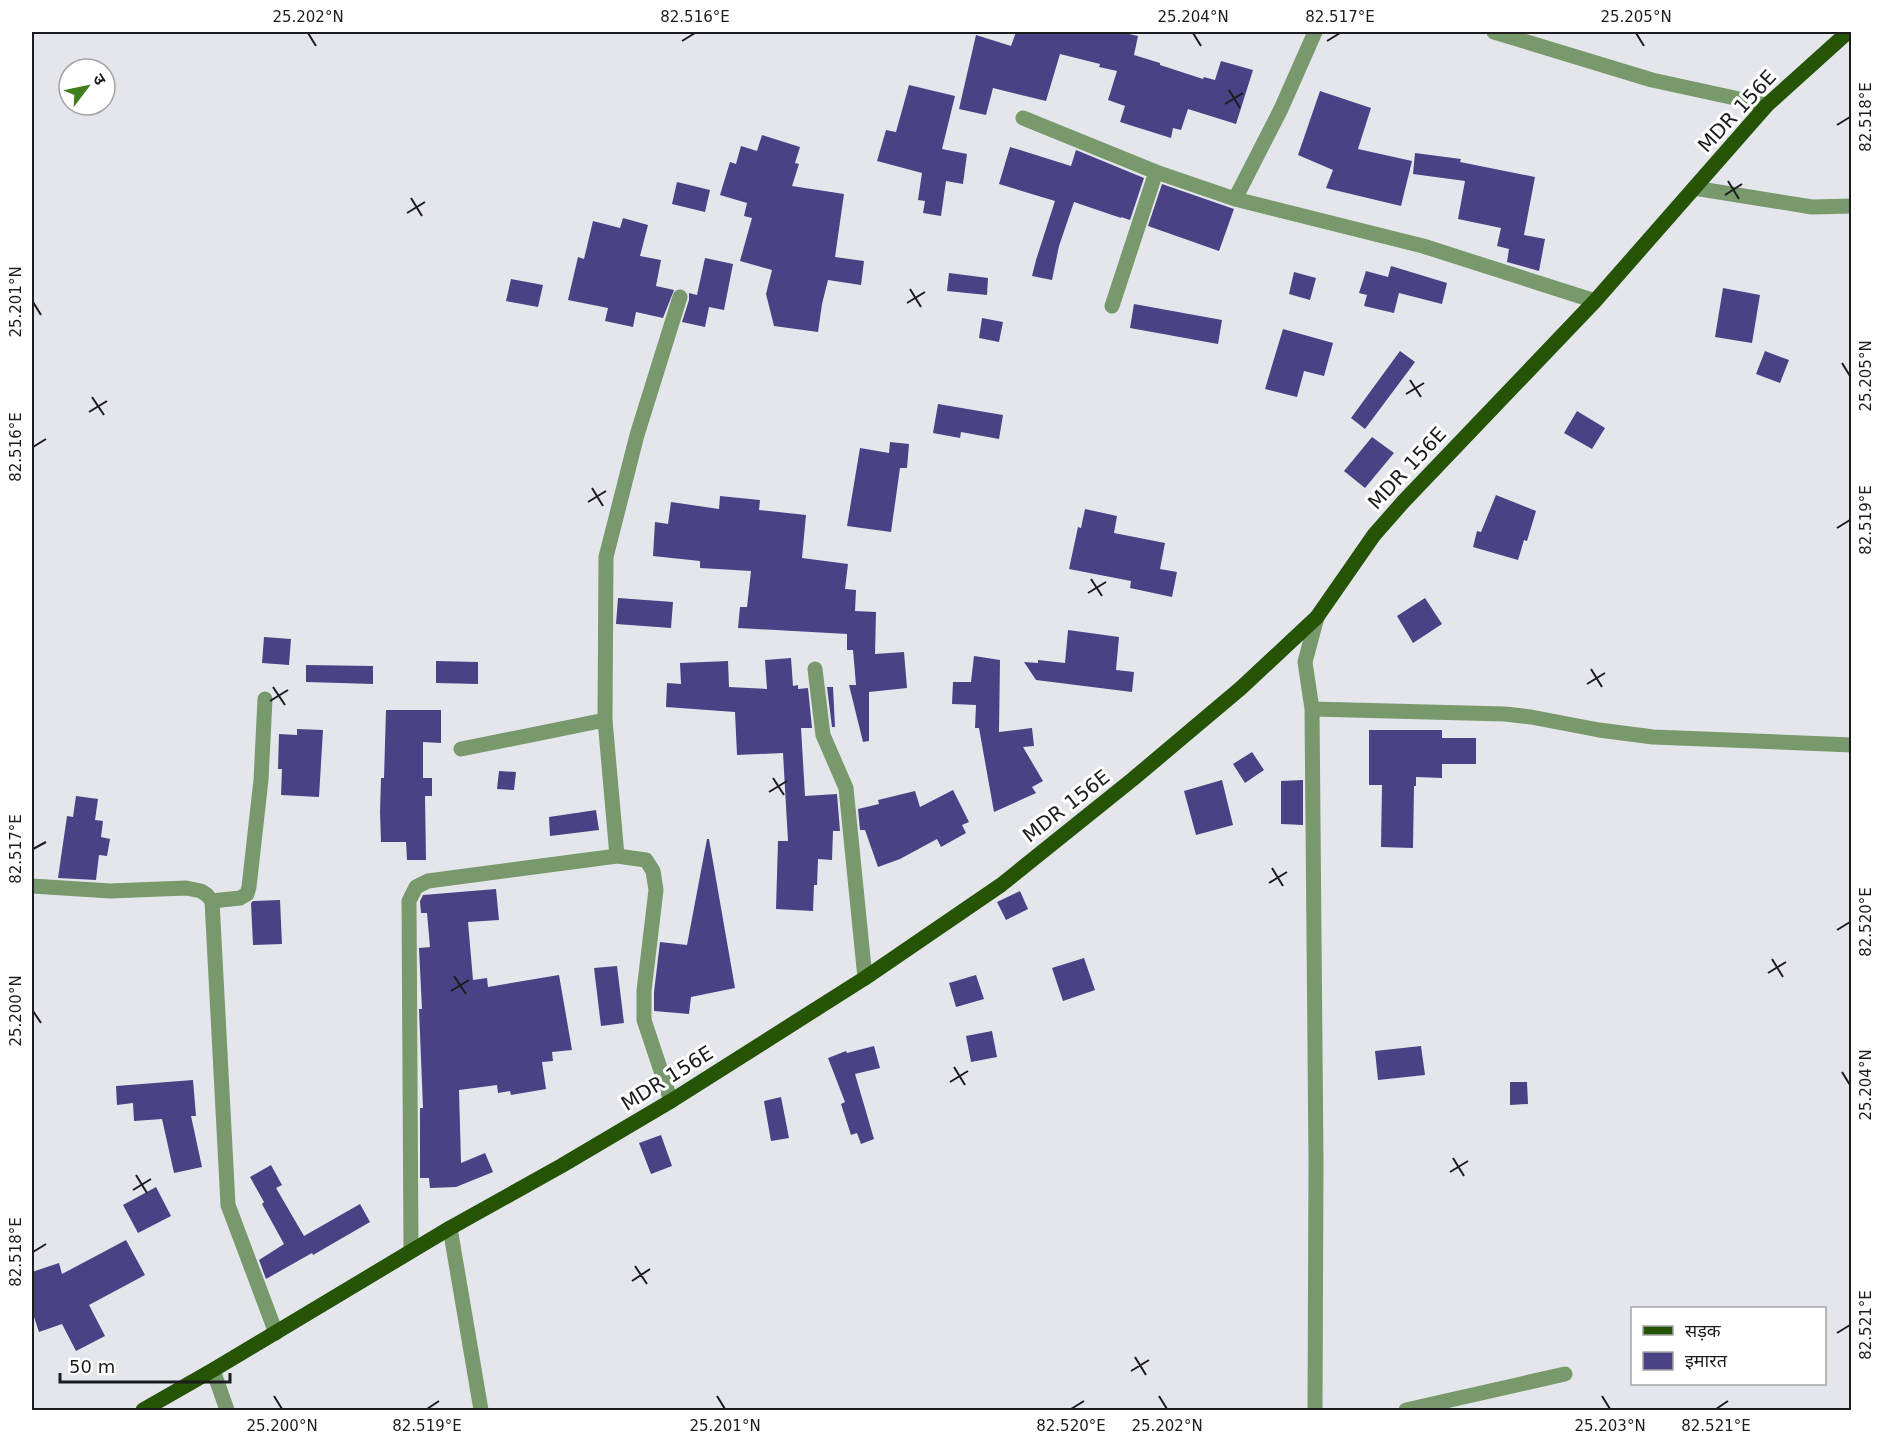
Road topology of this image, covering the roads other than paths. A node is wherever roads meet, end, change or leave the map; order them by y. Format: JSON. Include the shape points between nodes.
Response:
{"nodes":[{"id":1,"x":1315,"y":32,"type":"edge"},
{"id":2,"x":1494,"y":32,"type":"edge"},
{"id":3,"x":1848,"y":32,"type":"edge"},
{"id":4,"x":1767,"y":105,"type":"junction"},
{"id":5,"x":1023,"y":118,"type":"dead end"},
{"id":6,"x":1156,"y":172,"type":"junction"},
{"id":7,"x":1694,"y":188,"type":"junction"},
{"id":8,"x":1235,"y":199,"type":"junction"},
{"id":9,"x":1851,"y":206,"type":"edge"},
{"id":10,"x":680,"y":297,"type":"dead end"},
{"id":11,"x":1595,"y":301,"type":"junction"},
{"id":12,"x":1112,"y":306,"type":"dead end"},
{"id":13,"x":1317,"y":617,"type":"junction"},
{"id":14,"x":815,"y":669,"type":"dead end"},
{"id":15,"x":265,"y":699,"type":"dead end"},
{"id":16,"x":1312,"y":709,"type":"junction"},
{"id":17,"x":605,"y":720,"type":"junction"},
{"id":18,"x":1851,"y":745,"type":"edge"},
{"id":19,"x":461,"y":749,"type":"dead end"},
{"id":20,"x":616,"y":856,"type":"junction"},
{"id":21,"x":32,"y":886,"type":"edge"},
{"id":22,"x":212,"y":901,"type":"junction"},
{"id":23,"x":865,"y":978,"type":"junction"},
{"id":24,"x":671,"y":1101,"type":"junction"},
{"id":25,"x":450,"y":1228,"type":"junction"},
{"id":26,"x":411,"y":1251,"type":"junction"},
{"id":27,"x":276,"y":1333,"type":"junction"},
{"id":28,"x":213,"y":1370,"type":"junction"},
{"id":29,"x":1565,"y":1374,"type":"dead end"},
{"id":30,"x":143,"y":1410,"type":"edge"},
{"id":31,"x":227,"y":1410,"type":"edge"},
{"id":32,"x":481,"y":1410,"type":"edge"},
{"id":33,"x":1315,"y":1410,"type":"edge"},
{"id":34,"x":1406,"y":1410,"type":"edge"}],
"edges":[{"from":1,"to":8,"type":"street"},
{"from":2,"to":4,"type":"street","via":[[1652,80]]},
{"from":3,"to":4,"type":"main road","name":"MDR 156E"},
{"from":4,"to":7,"type":"main road","name":"MDR 156E"},
{"from":5,"to":6,"type":"street"},
{"from":6,"to":8,"type":"street"},
{"from":6,"to":12,"type":"street"},
{"from":7,"to":9,"type":"street","via":[[1812,207]]},
{"from":7,"to":11,"type":"main road","name":"MDR 156E"},
{"from":8,"to":11,"type":"street","via":[[1423,246]]},
{"from":10,"to":17,"type":"street","via":[[637,435],[606,557]]},
{"from":11,"to":13,"type":"main road","name":"MDR 156E","via":[[1374,535]]},
{"from":13,"to":16,"type":"street","via":[[1305,662]]},
{"from":13,"to":23,"type":"main road","name":"MDR 156E","via":[[1241,688],[1133,779],[1000,885]]},
{"from":14,"to":23,"type":"street","via":[[823,735],[846,788]]},
{"from":15,"to":22,"type":"street","via":[[249,887],[240,898]]},
{"from":16,"to":18,"type":"street","via":[[1505,714],[1653,737]]},
{"from":16,"to":33,"type":"street"},
{"from":17,"to":19,"type":"street"},
{"from":17,"to":20,"type":"street"},
{"from":20,"to":24,"type":"street","via":[[646,860],[653,871],[656,890],[644,1020]]},
{"from":20,"to":26,"type":"street","via":[[428,881],[416,887],[409,901]]},
{"from":21,"to":22,"type":"street","via":[[110,891],[186,888],[207,894]]},
{"from":22,"to":27,"type":"street","via":[[228,1205]]},
{"from":23,"to":24,"type":"main road","name":"MDR 156E"},
{"from":24,"to":25,"type":"main road","name":"MDR 156E"},
{"from":25,"to":26,"type":"main road","name":"MDR 156E"},
{"from":25,"to":32,"type":"street"},
{"from":26,"to":27,"type":"main road","name":"MDR 156E"},
{"from":27,"to":28,"type":"main road","name":"MDR 156E"},
{"from":28,"to":30,"type":"main road","name":"MDR 156E"},
{"from":28,"to":31,"type":"street"},
{"from":29,"to":34,"type":"street"}]}
